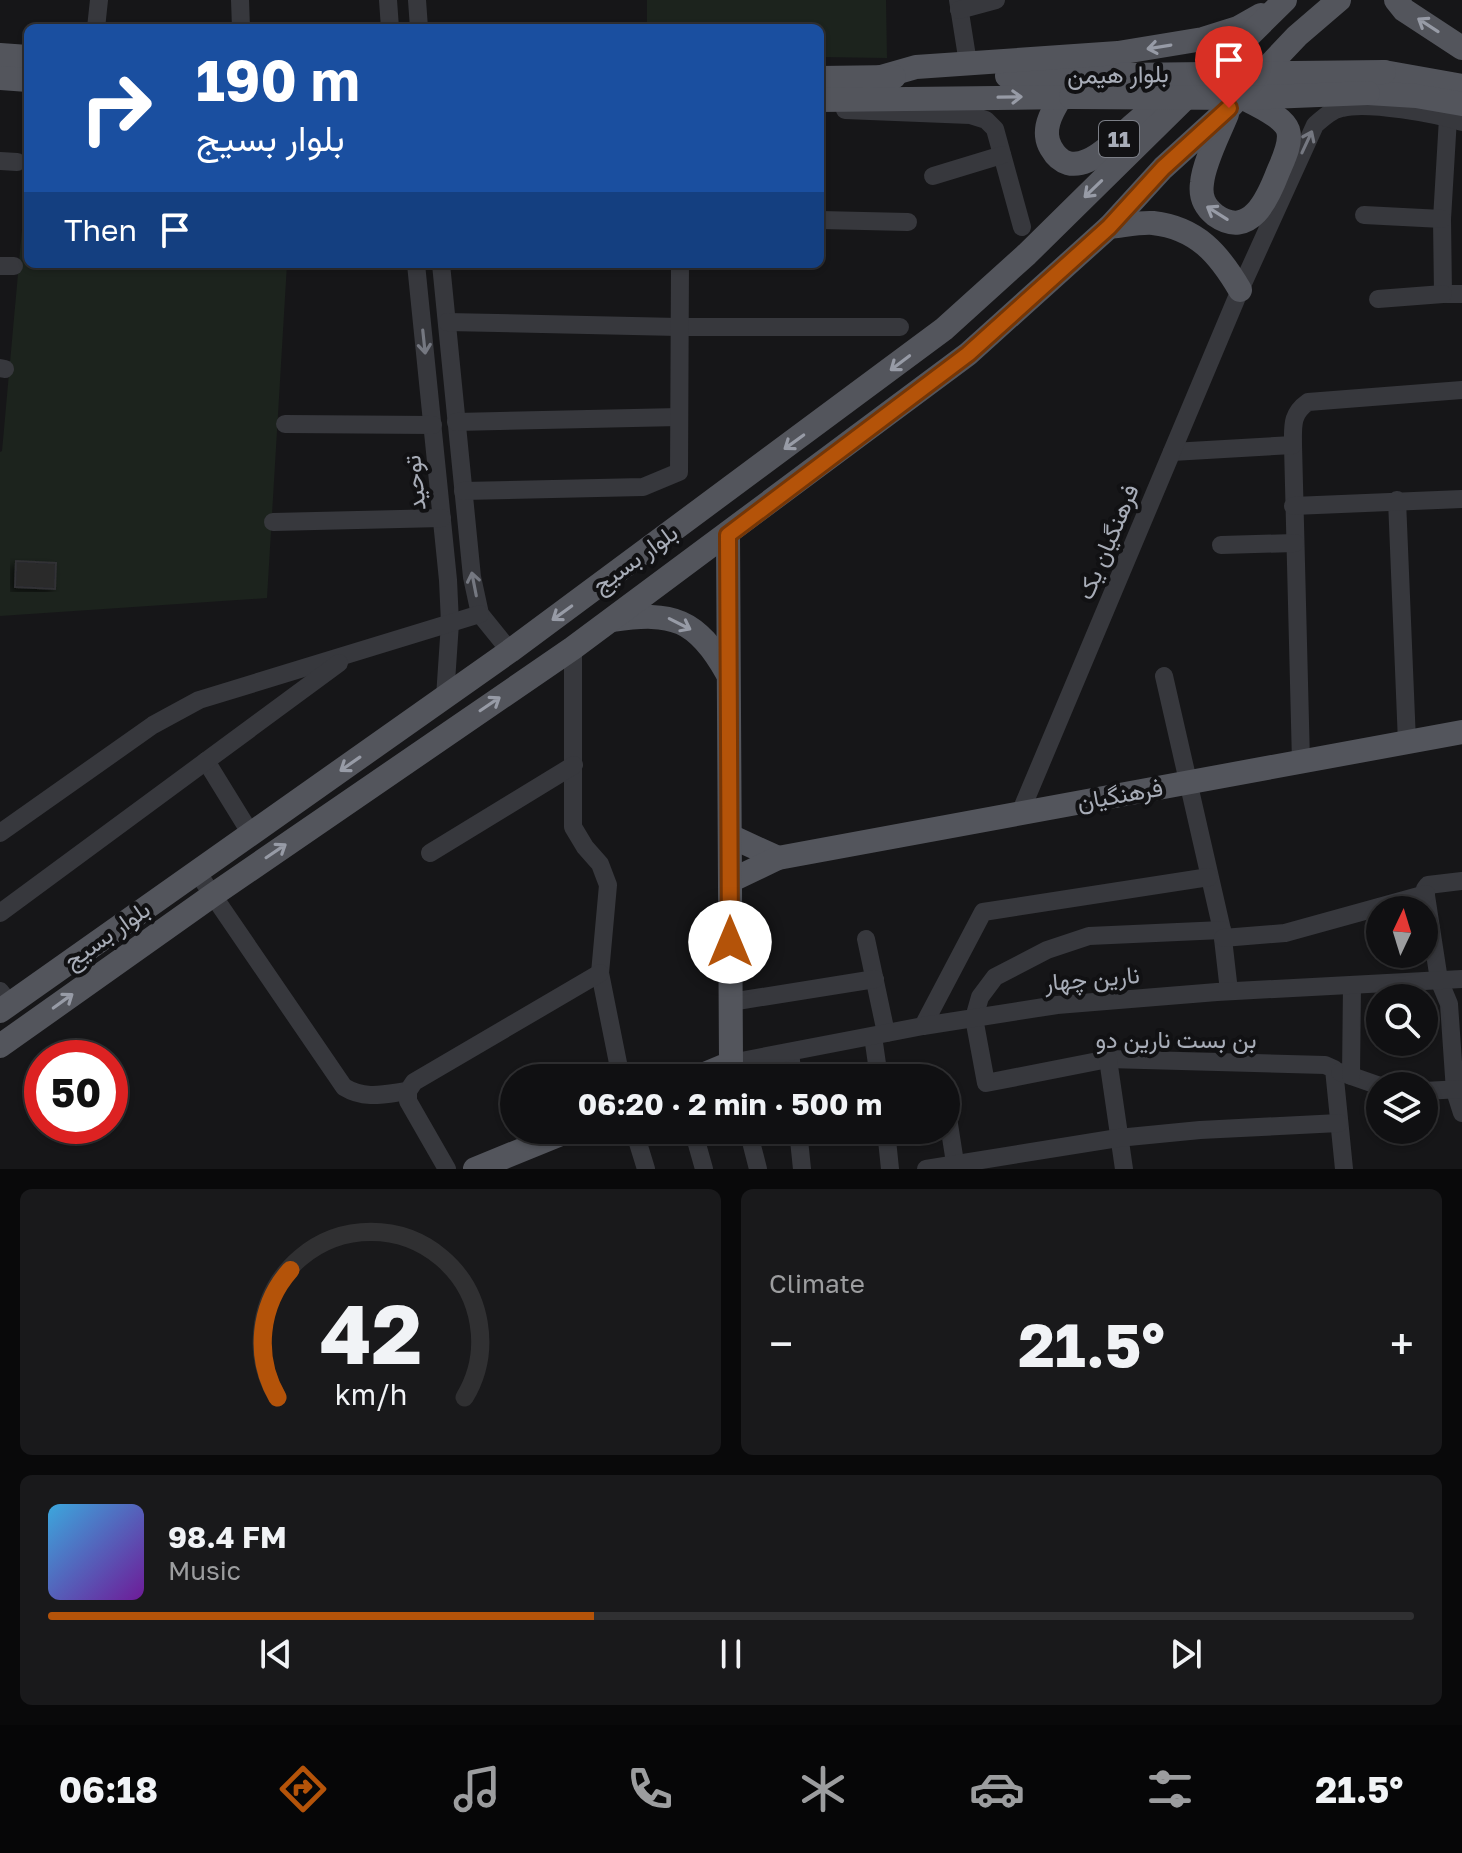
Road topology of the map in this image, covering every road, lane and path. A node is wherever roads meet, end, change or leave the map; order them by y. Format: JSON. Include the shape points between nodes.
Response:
{"nodes":[{"id":1,"x":99,"y":0,"type":"edge"},
{"id":2,"x":240,"y":0,"type":"edge"},
{"id":3,"x":388,"y":0,"type":"edge"},
{"id":4,"x":417,"y":0,"type":"edge"},
{"id":5,"x":996,"y":0,"type":"edge"},
{"id":6,"x":1339,"y":0,"type":"edge"},
{"id":7,"x":1396,"y":0,"type":"edge"},
{"id":8,"x":1284,"y":1,"type":"edge"},
{"id":9,"x":959,"y":5,"type":"edge"},
{"id":10,"x":96,"y":24,"type":"edge"},
{"id":11,"x":241,"y":24,"type":"edge"},
{"id":12,"x":390,"y":24,"type":"edge"},
{"id":13,"x":419,"y":24,"type":"edge"},
{"id":14,"x":1462,"y":48,"type":"edge"},
{"id":15,"x":0,"y":55,"type":"edge"},
{"id":16,"x":1229,"y":56,"type":"junction"},
{"id":17,"x":24,"y":57,"type":"edge"},
{"id":18,"x":968,"y":63,"type":"junction"},
{"id":19,"x":881,"y":77,"type":"junction"},
{"id":20,"x":0,"y":78,"type":"edge"},
{"id":21,"x":824,"y":78,"type":"edge"},
{"id":22,"x":24,"y":80,"type":"edge"},
{"id":23,"x":1462,"y":86,"type":"edge"},
{"id":24,"x":1066,"y":97,"type":"junction"},
{"id":25,"x":824,"y":100,"type":"edge"},
{"id":26,"x":1237,"y":103,"type":"junction"},
{"id":27,"x":824,"y":109,"type":"edge"},
{"id":28,"x":1457,"y":115,"type":"edge"},
{"id":29,"x":1002,"y":155,"type":"junction"},
{"id":30,"x":933,"y":176,"type":"dead end"},
{"id":31,"x":1364,"y":215,"type":"dead end"},
{"id":32,"x":1442,"y":219,"type":"junction"},
{"id":33,"x":824,"y":220,"type":"edge"},
{"id":34,"x":908,"y":222,"type":"dead end"},
{"id":35,"x":1022,"y":227,"type":"dead end"},
{"id":36,"x":1109,"y":227,"type":"junction"},
{"id":37,"x":416,"y":268,"type":"edge"},
{"id":38,"x":441,"y":268,"type":"edge"},
{"id":39,"x":680,"y":268,"type":"edge"},
{"id":40,"x":1240,"y":290,"type":"junction"},
{"id":41,"x":1453,"y":294,"type":"edge"},
{"id":42,"x":1378,"y":299,"type":"dead end"},
{"id":43,"x":447,"y":322,"type":"junction"},
{"id":44,"x":678,"y":327,"type":"junction"},
{"id":45,"x":900,"y":327,"type":"dead end"},
{"id":46,"x":1462,"y":390,"type":"edge"},
{"id":47,"x":857,"y":396,"type":"junction"},
{"id":48,"x":679,"y":417,"type":"junction"},
{"id":49,"x":456,"y":422,"type":"junction"},
{"id":50,"x":875,"y":422,"type":"junction"},
{"id":51,"x":285,"y":424,"type":"dead end"},
{"id":52,"x":433,"y":425,"type":"junction"},
{"id":53,"x":1293,"y":445,"type":"junction"},
{"id":54,"x":1172,"y":452,"type":"junction"},
{"id":55,"x":463,"y":491,"type":"junction"},
{"id":56,"x":1462,"y":499,"type":"edge"},
{"id":57,"x":1397,"y":500,"type":"junction"},
{"id":58,"x":1293,"y":506,"type":"junction"},
{"id":59,"x":442,"y":518,"type":"junction"},
{"id":60,"x":273,"y":522,"type":"dead end"},
{"id":61,"x":728,"y":535,"type":"junction"},
{"id":62,"x":1295,"y":543,"type":"junction"},
{"id":63,"x":1221,"y":545,"type":"dead end"},
{"id":64,"x":480,"y":614,"type":"junction"},
{"id":65,"x":607,"y":621,"type":"junction"},
{"id":66,"x":450,"y":623,"type":"junction"},
{"id":67,"x":573,"y":648,"type":"junction"},
{"id":68,"x":510,"y":651,"type":"junction"},
{"id":69,"x":350,"y":654,"type":"junction"},
{"id":70,"x":1164,"y":676,"type":"dead end"},
{"id":71,"x":730,"y":679,"type":"junction"},
{"id":72,"x":445,"y":697,"type":"junction"},
{"id":73,"x":1462,"y":732,"type":"edge"},
{"id":74,"x":1407,"y":742,"type":"junction"},
{"id":75,"x":206,"y":761,"type":"junction"},
{"id":76,"x":1301,"y":762,"type":"junction"},
{"id":77,"x":574,"y":765,"type":"junction"},
{"id":78,"x":1188,"y":782,"type":"junction"},
{"id":79,"x":1020,"y":813,"type":"junction"},
{"id":80,"x":0,"y":833,"type":"edge"},
{"id":81,"x":251,"y":834,"type":"junction"},
{"id":82,"x":730,"y":836,"type":"junction"},
{"id":83,"x":430,"y":853,"type":"dead end"},
{"id":84,"x":778,"y":858,"type":"junction"},
{"id":85,"x":197,"y":872,"type":"junction"},
{"id":86,"x":1209,"y":877,"type":"junction"},
{"id":87,"x":730,"y":881,"type":"junction"},
{"id":88,"x":1462,"y":881,"type":"edge"},
{"id":89,"x":1426,"y":890,"type":"junction"},
{"id":90,"x":213,"y":895,"type":"junction"},
{"id":91,"x":0,"y":913,"type":"edge"},
{"id":92,"x":1222,"y":934,"type":"junction"},
{"id":93,"x":866,"y":939,"type":"dead end"},
{"id":94,"x":600,"y":973,"type":"junction"},
{"id":95,"x":875,"y":979,"type":"junction"},
{"id":96,"x":1462,"y":979,"type":"edge"},
{"id":97,"x":1439,"y":980,"type":"junction"},
{"id":98,"x":1352,"y":985,"type":"junction"},
{"id":99,"x":1229,"y":991,"type":"junction"},
{"id":100,"x":3,"y":1002,"type":"edge"},
{"id":101,"x":731,"y":1002,"type":"junction"},
{"id":102,"x":974,"y":1018,"type":"junction"},
{"id":103,"x":923,"y":1026,"type":"junction"},
{"id":104,"x":879,"y":1034,"type":"junction"},
{"id":105,"x":0,"y":1046,"type":"edge"},
{"id":106,"x":790,"y":1052,"type":"junction"},
{"id":107,"x":1108,"y":1059,"type":"junction"},
{"id":108,"x":618,"y":1064,"type":"edge"},
{"id":109,"x":732,"y":1064,"type":"edge"},
{"id":110,"x":751,"y":1064,"type":"edge"},
{"id":111,"x":791,"y":1064,"type":"edge"},
{"id":112,"x":879,"y":1064,"type":"edge"},
{"id":113,"x":1342,"y":1072,"type":"junction"},
{"id":114,"x":1366,"y":1081,"type":"edge"},
{"id":115,"x":1459,"y":1090,"type":"edge"},
{"id":116,"x":408,"y":1091,"type":"junction"},
{"id":117,"x":1438,"y":1091,"type":"edge"},
{"id":118,"x":1462,"y":1113,"type":"edge"},
{"id":119,"x":1339,"y":1123,"type":"junction"},
{"id":120,"x":1118,"y":1138,"type":"junction"},
{"id":121,"x":537,"y":1144,"type":"edge"},
{"id":122,"x":638,"y":1144,"type":"edge"},
{"id":123,"x":697,"y":1144,"type":"edge"},
{"id":124,"x":752,"y":1144,"type":"edge"},
{"id":125,"x":799,"y":1144,"type":"edge"},
{"id":126,"x":887,"y":1144,"type":"edge"},
{"id":127,"x":952,"y":1144,"type":"edge"},
{"id":128,"x":955,"y":1166,"type":"edge"},
{"id":129,"x":447,"y":1169,"type":"edge"},
{"id":130,"x":475,"y":1169,"type":"edge"},
{"id":131,"x":646,"y":1169,"type":"edge"},
{"id":132,"x":704,"y":1169,"type":"edge"},
{"id":133,"x":758,"y":1169,"type":"edge"},
{"id":134,"x":802,"y":1169,"type":"edge"},
{"id":135,"x":890,"y":1169,"type":"edge"},
{"id":136,"x":926,"y":1169,"type":"edge"},
{"id":137,"x":1124,"y":1169,"type":"edge"},
{"id":138,"x":1344,"y":1169,"type":"edge"}],
"edges":[{"from":1,"to":10,"type":"street"},
{"from":2,"to":11,"type":"street"},
{"from":3,"to":12,"type":"street"},
{"from":4,"to":13,"type":"street"},
{"from":5,"to":9,"type":"street"},
{"from":6,"to":26,"type":"main road","name":"بلوار بسیج","via":[[1297,36]]},
{"from":14,"to":7,"type":"main road","one_way":true},
{"from":8,"to":16,"type":"main road","number":"11"},
{"from":8,"to":18,"type":"main road","one_way":true,"via":[[1238,28],[1203,39],[1118,53]]},
{"from":9,"to":18,"type":"street"},
{"from":15,"to":17,"type":"main road"},
{"from":16,"to":24,"type":"main road","number":"11","via":[[1178,87],[1085,164],[1067,163],[1047,140],[1047,127]]},
{"from":16,"to":47,"type":"main road","name":"بلوار بسیج","one_way":true,"via":[[1027,254],[944,329]]},
{"from":18,"to":19,"type":"main road","via":[[916,67]]},
{"from":19,"to":21,"type":"main road","name":"بلوار هیمن"},
{"from":19,"to":23,"type":"main road","name":"بلوار هیمن","bridge":true,"via":[[1384,72]]},
{"from":20,"to":22,"type":"main road"},
{"from":25,"to":24,"type":"main road","name":"بلوار هیمن","one_way":true},
{"from":24,"to":26,"type":"main road","name":"بلوار هیمن","number":"11","bridge":true},
{"from":26,"to":26,"type":"main road","one_way":true,"via":[[1283,122],[1289,137],[1265,202],[1244,221],[1220,218],[1201,194],[1203,176]]},
{"from":26,"to":28,"type":"main road","name":"بلوار هیمن","number":"11","bridge":true,"via":[[1368,93],[1416,96]]},
{"from":26,"to":36,"type":"main road","name":"بلوار بسیج","via":[[1163,168]]},
{"from":27,"to":29,"type":"street","via":[[970,115],[995,129]]},
{"from":28,"to":32,"type":"street"},
{"from":40,"to":28,"type":"street","name":"فرهنگیان یک","one_way":true,"via":[[1315,125],[1327,114],[1358,107]]},
{"from":29,"to":30,"type":"street"},
{"from":29,"to":35,"type":"street"},
{"from":31,"to":32,"type":"street"},
{"from":32,"to":41,"type":"street"},
{"from":33,"to":34,"type":"street"},
{"from":36,"to":40,"type":"main road","via":[[1152,223],[1185,232],[1223,261]]},
{"from":36,"to":50,"type":"main road","name":"بلوار بسیج","via":[[968,354]]},
{"from":37,"to":52,"type":"street","name":"توحید","one_way":true},
{"from":38,"to":43,"type":"street","name":"توحید"},
{"from":39,"to":44,"type":"street"},
{"from":40,"to":54,"type":"street","name":"فرهنگیان یک"},
{"from":41,"to":42,"type":"street"},
{"from":43,"to":44,"type":"street"},
{"from":43,"to":49,"type":"street","name":"توحید"},
{"from":44,"to":45,"type":"street"},
{"from":44,"to":48,"type":"street"},
{"from":46,"to":53,"type":"street","via":[[1308,402],[1293,418]]},
{"from":47,"to":50,"type":"main road"},
{"from":47,"to":68,"type":"main road","name":"بلوار بسیج","one_way":true},
{"from":48,"to":49,"type":"street"},
{"from":48,"to":55,"type":"street","via":[[679,472],[643,487]]},
{"from":49,"to":55,"type":"street","name":"توحید"},
{"from":50,"to":61,"type":"main road","name":"بلوار بسیج"},
{"from":51,"to":52,"type":"street"},
{"from":52,"to":59,"type":"street","name":"توحید"},
{"from":53,"to":54,"type":"street"},
{"from":53,"to":58,"type":"street"},
{"from":54,"to":79,"type":"street","name":"فرهنگیان یک"},
{"from":64,"to":55,"type":"street","name":"توحید","one_way":true},
{"from":56,"to":57,"type":"street"},
{"from":57,"to":58,"type":"street"},
{"from":57,"to":74,"type":"street"},
{"from":58,"to":62,"type":"street"},
{"from":59,"to":60,"type":"street"},
{"from":59,"to":66,"type":"street","name":"توحید"},
{"from":61,"to":65,"type":"main road","name":"بلوار بسیج"},
{"from":61,"to":71,"type":"main road"},
{"from":62,"to":63,"type":"street"},
{"from":62,"to":76,"type":"street"},
{"from":64,"to":66,"type":"street"},
{"from":64,"to":68,"type":"street","name":"توحید"},
{"from":65,"to":67,"type":"main road","name":"بلوار بسیج"},
{"from":65,"to":71,"type":"main road","one_way":true,"via":[[648,615],[680,623],[712,647]]},
{"from":66,"to":69,"type":"street"},
{"from":66,"to":72,"type":"street","name":"توحید"},
{"from":67,"to":77,"type":"street"},
{"from":90,"to":67,"type":"main road","name":"بلوار بسیج","one_way":true},
{"from":68,"to":72,"type":"main road","name":"بلوار بسیج"},
{"from":69,"to":75,"type":"street"},
{"from":69,"to":80,"type":"street","via":[[199,700],[153,725]]},
{"from":70,"to":78,"type":"street"},
{"from":71,"to":82,"type":"main road"},
{"from":72,"to":81,"type":"main road","name":"بلوار بسیج","one_way":true},
{"from":73,"to":74,"type":"main road","name":"فرهنگیان"},
{"from":74,"to":76,"type":"main road","name":"فرهنگیان"},
{"from":75,"to":81,"type":"street"},
{"from":75,"to":91,"type":"street"},
{"from":76,"to":78,"type":"main road","name":"فرهنگیان"},
{"from":77,"to":83,"type":"street"},
{"from":77,"to":94,"type":"street","via":[[573,827],[600,864],[608,885]]},
{"from":78,"to":79,"type":"main road","name":"فرهنگیان"},
{"from":78,"to":86,"type":"street"},
{"from":79,"to":84,"type":"main road","name":"فرهنگیان"},
{"from":81,"to":85,"type":"main road","name":"بلوار بسیج"},
{"from":82,"to":84,"type":"main road"},
{"from":82,"to":87,"type":"main road"},
{"from":84,"to":87,"type":"main road","name":"فرهنگیان"},
{"from":85,"to":90,"type":"street"},
{"from":85,"to":100,"type":"main road","name":"بلوار بسیج"},
{"from":86,"to":92,"type":"street"},
{"from":86,"to":103,"type":"street","via":[[983,912]]},
{"from":87,"to":101,"type":"main road"},
{"from":88,"to":89,"type":"street"},
{"from":89,"to":92,"type":"street","via":[[1285,933]]},
{"from":89,"to":97,"type":"street"},
{"from":105,"to":90,"type":"main road","name":"بلوار بسیج","one_way":true},
{"from":90,"to":116,"type":"street","via":[[344,1087],[368,1096]]},
{"from":92,"to":99,"type":"street"},
{"from":92,"to":102,"type":"street","via":[[1089,936],[1047,950],[995,977],[980,997]]},
{"from":93,"to":95,"type":"street"},
{"from":94,"to":108,"type":"street"},
{"from":94,"to":116,"type":"street","via":[[414,1082]]},
{"from":95,"to":101,"type":"street"},
{"from":95,"to":104,"type":"street"},
{"from":96,"to":97,"type":"street","name":"نارین چهار"},
{"from":97,"to":98,"type":"street","name":"نارین چهار"},
{"from":97,"to":115,"type":"street","via":[[1449,1004]]},
{"from":98,"to":99,"type":"street","name":"نارین چهار"},
{"from":98,"to":113,"type":"street"},
{"from":99,"to":102,"type":"street","name":"نارین چهار","via":[[1057,1005]]},
{"from":101,"to":109,"type":"main road"},
{"from":102,"to":103,"type":"street","name":"نارین چهار"},
{"from":102,"to":107,"type":"street","name":"بن بست نارین دو","via":[[986,1083]]},
{"from":103,"to":104,"type":"street","name":"نارین چهار"},
{"from":104,"to":106,"type":"street","name":"نارین چهار"},
{"from":104,"to":112,"type":"street"},
{"from":106,"to":110,"type":"street","name":"نارین چهار"},
{"from":106,"to":111,"type":"street"},
{"from":107,"to":113,"type":"street","name":"بن بست نارین دو","via":[[1325,1065]]},
{"from":107,"to":120,"type":"street"},
{"from":113,"to":114,"type":"street","name":"بن بست نارین دو"},
{"from":113,"to":119,"type":"street"},
{"from":115,"to":117,"type":"street"},
{"from":115,"to":118,"type":"street"},
{"from":116,"to":129,"type":"street","via":[[408,1101]]},
{"from":119,"to":120,"type":"street"},
{"from":119,"to":138,"type":"street"},
{"from":120,"to":128,"type":"street"},
{"from":120,"to":137,"type":"street"},
{"from":121,"to":130,"type":"main road"},
{"from":122,"to":131,"type":"street"},
{"from":123,"to":132,"type":"street"},
{"from":124,"to":133,"type":"street"},
{"from":125,"to":134,"type":"street"},
{"from":126,"to":135,"type":"street"},
{"from":127,"to":128,"type":"street"},
{"from":128,"to":136,"type":"street"}]}
